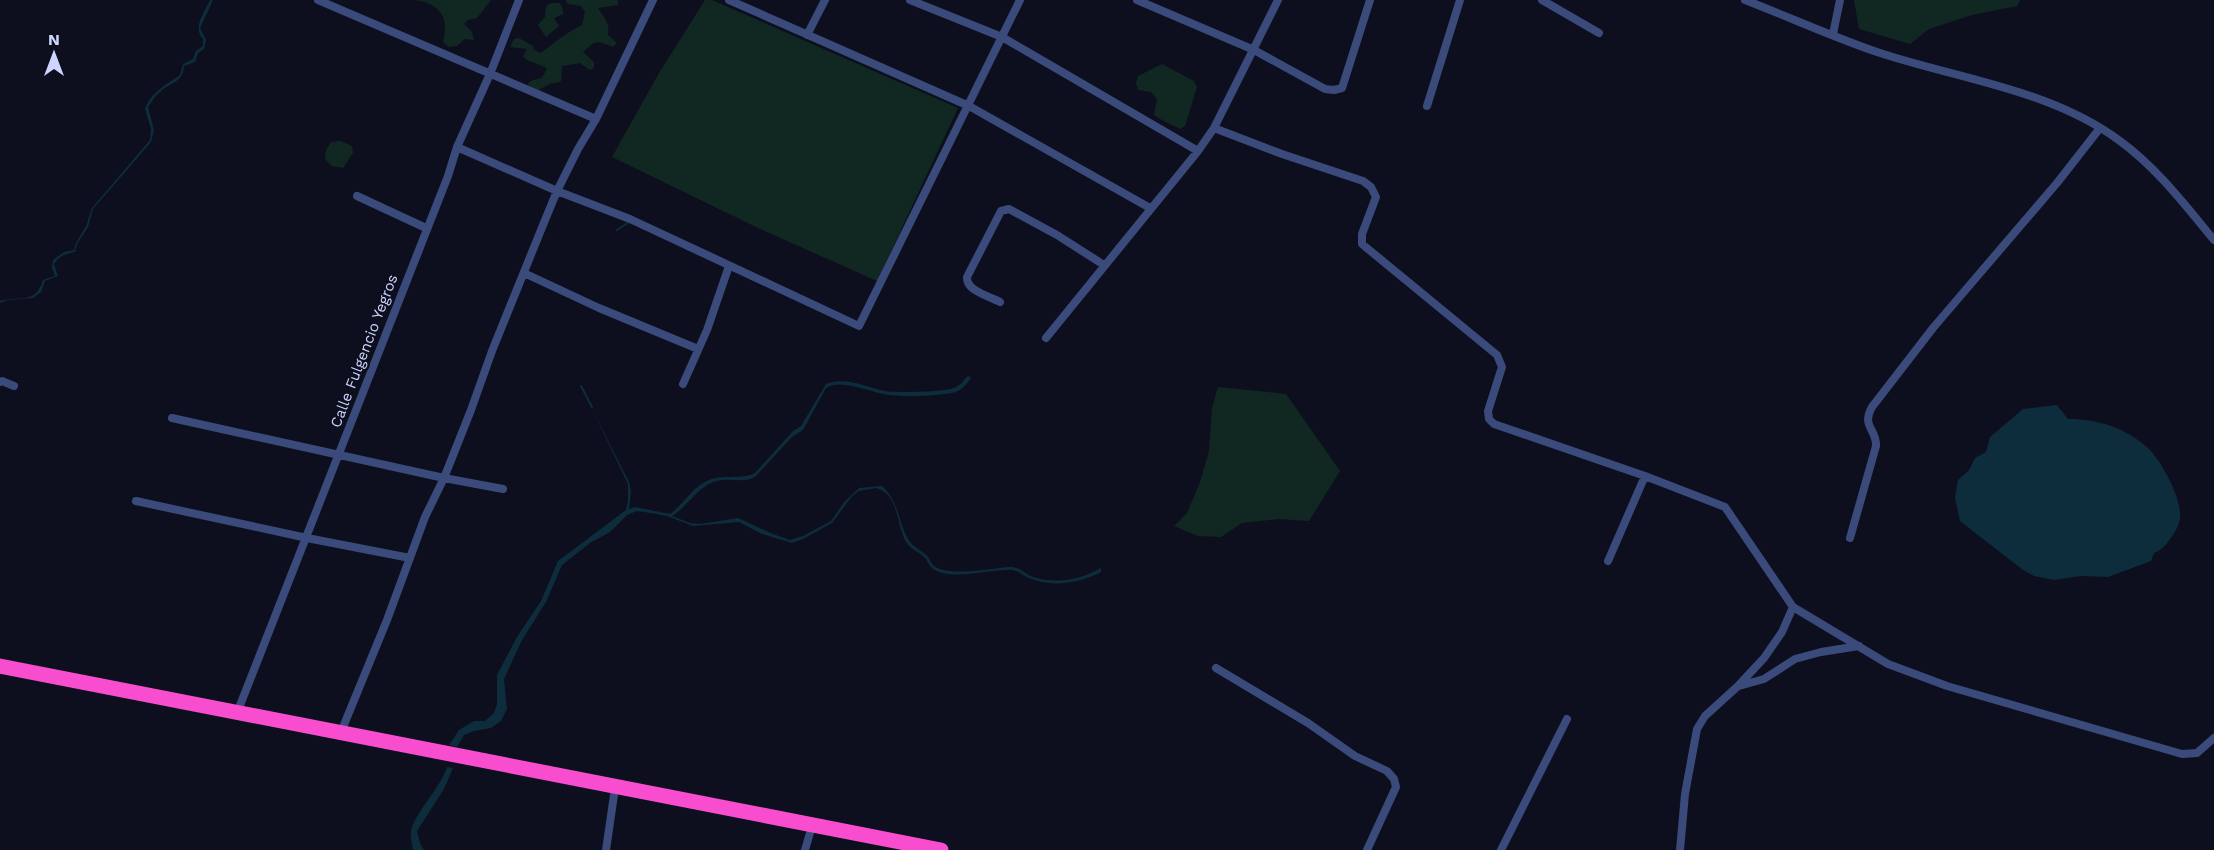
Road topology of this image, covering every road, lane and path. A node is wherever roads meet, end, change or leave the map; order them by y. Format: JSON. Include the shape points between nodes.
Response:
{"nodes":[{"id":1,"x":318,"y":0,"type":"edge"},
{"id":2,"x":519,"y":0,"type":"edge"},
{"id":3,"x":653,"y":0,"type":"edge"},
{"id":4,"x":729,"y":0,"type":"edge"},
{"id":5,"x":825,"y":0,"type":"edge"},
{"id":6,"x":910,"y":0,"type":"edge"},
{"id":7,"x":1020,"y":0,"type":"edge"},
{"id":8,"x":1137,"y":0,"type":"edge"},
{"id":9,"x":1278,"y":0,"type":"edge"},
{"id":10,"x":1370,"y":0,"type":"edge"},
{"id":11,"x":1460,"y":0,"type":"edge"},
{"id":12,"x":1542,"y":0,"type":"edge"},
{"id":13,"x":1745,"y":0,"type":"edge"},
{"id":14,"x":1840,"y":0,"type":"edge"},
{"id":15,"x":328,"y":2,"type":"edge"},
{"id":16,"x":747,"y":4,"type":"edge"},
{"id":17,"x":1599,"y":33,"type":"dead end"},
{"id":18,"x":1833,"y":34,"type":"junction"},
{"id":19,"x":807,"y":35,"type":"junction"},
{"id":20,"x":1002,"y":37,"type":"junction"},
{"id":21,"x":1254,"y":50,"type":"junction"},
{"id":22,"x":490,"y":74,"type":"junction"},
{"id":23,"x":969,"y":106,"type":"junction"},
{"id":24,"x":1427,"y":106,"type":"dead end"},
{"id":25,"x":596,"y":119,"type":"junction"},
{"id":26,"x":1214,"y":128,"type":"junction"},
{"id":27,"x":2100,"y":128,"type":"junction"},
{"id":28,"x":457,"y":147,"type":"junction"},
{"id":29,"x":1198,"y":151,"type":"junction"},
{"id":30,"x":557,"y":191,"type":"junction"},
{"id":31,"x":357,"y":196,"type":"dead end"},
{"id":32,"x":1150,"y":208,"type":"junction"},
{"id":33,"x":426,"y":228,"type":"junction"},
{"id":34,"x":2214,"y":240,"type":"edge"},
{"id":35,"x":1104,"y":265,"type":"junction"},
{"id":36,"x":729,"y":266,"type":"junction"},
{"id":37,"x":524,"y":273,"type":"junction"},
{"id":38,"x":1000,"y":302,"type":"dead end"},
{"id":39,"x":1046,"y":338,"type":"dead end"},
{"id":40,"x":698,"y":349,"type":"junction"},
{"id":41,"x":0,"y":382,"type":"edge"},
{"id":42,"x":683,"y":384,"type":"dead end"},
{"id":43,"x":14,"y":386,"type":"dead end"},
{"id":44,"x":172,"y":418,"type":"dead end"},
{"id":45,"x":338,"y":453,"type":"junction"},
{"id":46,"x":1645,"y":476,"type":"junction"},
{"id":47,"x":444,"y":478,"type":"junction"},
{"id":48,"x":503,"y":489,"type":"dead end"},
{"id":49,"x":136,"y":501,"type":"dead end"},
{"id":50,"x":307,"y":538,"type":"junction"},
{"id":51,"x":1850,"y":538,"type":"dead end"},
{"id":52,"x":410,"y":558,"type":"junction"},
{"id":53,"x":1608,"y":561,"type":"dead end"},
{"id":54,"x":1793,"y":607,"type":"junction"},
{"id":55,"x":1859,"y":646,"type":"junction"},
{"id":56,"x":0,"y":666,"type":"edge"},
{"id":57,"x":1216,"y":668,"type":"dead end"},
{"id":58,"x":1738,"y":686,"type":"junction"},
{"id":59,"x":237,"y":713,"type":"junction"},
{"id":60,"x":1567,"y":718,"type":"dead end"},
{"id":61,"x":341,"y":732,"type":"junction"},
{"id":62,"x":2214,"y":738,"type":"edge"},
{"id":63,"x":615,"y":788,"type":"junction"},
{"id":64,"x":812,"y":826,"type":"junction"},
{"id":65,"x":606,"y":850,"type":"edge"},
{"id":66,"x":805,"y":850,"type":"edge"},
{"id":67,"x":941,"y":850,"type":"edge"},
{"id":68,"x":1367,"y":850,"type":"edge"},
{"id":69,"x":1501,"y":850,"type":"edge"},
{"id":70,"x":1680,"y":850,"type":"edge"}],
"edges":[{"from":1,"to":15,"type":"street"},
{"from":2,"to":22,"type":"street","name":"Calle Fulgencio Yegros"},
{"from":3,"to":25,"type":"street"},
{"from":4,"to":16,"type":"street"},
{"from":5,"to":19,"type":"street"},
{"from":6,"to":20,"type":"street"},
{"from":7,"to":20,"type":"street"},
{"from":8,"to":21,"type":"street"},
{"from":9,"to":21,"type":"street"},
{"from":10,"to":21,"type":"street","via":[[1342,88],[1325,89]]},
{"from":11,"to":24,"type":"street"},
{"from":12,"to":17,"type":"street"},
{"from":13,"to":18,"type":"street"},
{"from":14,"to":18,"type":"street"},
{"from":15,"to":22,"type":"street"},
{"from":16,"to":19,"type":"street"},
{"from":18,"to":27,"type":"street","via":[[2048,102]]},
{"from":19,"to":23,"type":"street"},
{"from":20,"to":23,"type":"street"},
{"from":20,"to":29,"type":"street"},
{"from":21,"to":26,"type":"street"},
{"from":22,"to":25,"type":"street"},
{"from":22,"to":28,"type":"street","name":"Calle Fulgencio Yegros"},
{"from":23,"to":32,"type":"street"},
{"from":23,"to":36,"type":"street","via":[[859,326]]},
{"from":25,"to":30,"type":"street"},
{"from":26,"to":29,"type":"street"},
{"from":26,"to":46,"type":"street","via":[[1371,187],[1376,197],[1362,244],[1497,355],[1502,367],[1488,411],[1494,424]]},
{"from":27,"to":34,"type":"street","via":[[2151,168]]},
{"from":27,"to":51,"type":"street","via":[[1872,407],[1867,420],[1876,446]]},
{"from":28,"to":30,"type":"street"},
{"from":28,"to":33,"type":"street","name":"Calle Fulgencio Yegros"},
{"from":29,"to":32,"type":"street"},
{"from":30,"to":36,"type":"street","via":[[632,220]]},
{"from":30,"to":37,"type":"street"},
{"from":31,"to":33,"type":"street"},
{"from":32,"to":35,"type":"street"},
{"from":33,"to":45,"type":"street","name":"Calle Fulgencio Yegros"},
{"from":35,"to":38,"type":"street","via":[[1005,209],[966,283]]},
{"from":35,"to":39,"type":"street"},
{"from":36,"to":40,"type":"street"},
{"from":37,"to":40,"type":"street"},
{"from":37,"to":47,"type":"street"},
{"from":40,"to":42,"type":"street"},
{"from":41,"to":43,"type":"street"},
{"from":44,"to":45,"type":"street"},
{"from":45,"to":47,"type":"street"},
{"from":45,"to":50,"type":"street","name":"Calle Fulgencio Yegros"},
{"from":46,"to":53,"type":"street"},
{"from":46,"to":54,"type":"street","via":[[1725,507]]},
{"from":47,"to":48,"type":"street"},
{"from":47,"to":52,"type":"street"},
{"from":49,"to":50,"type":"street"},
{"from":50,"to":52,"type":"street"},
{"from":50,"to":59,"type":"street","name":"Calle Fulgencio Yegros"},
{"from":52,"to":61,"type":"street"},
{"from":54,"to":55,"type":"street"},
{"from":54,"to":58,"type":"street","via":[[1764,658]]},
{"from":55,"to":58,"type":"street","via":[[1795,659],[1764,679]]},
{"from":55,"to":62,"type":"street","via":[[1888,664],[1947,686],[2182,754],[2197,753]]},
{"from":56,"to":59,"type":"highway"},
{"from":57,"to":68,"type":"street","via":[[1394,778],[1396,787]]},
{"from":58,"to":70,"type":"street","via":[[1705,716],[1697,729]]},
{"from":59,"to":61,"type":"highway"},
{"from":60,"to":69,"type":"street"},
{"from":61,"to":63,"type":"highway"},
{"from":63,"to":64,"type":"highway"},
{"from":63,"to":65,"type":"street"},
{"from":64,"to":66,"type":"street"},
{"from":64,"to":67,"type":"highway"}]}
